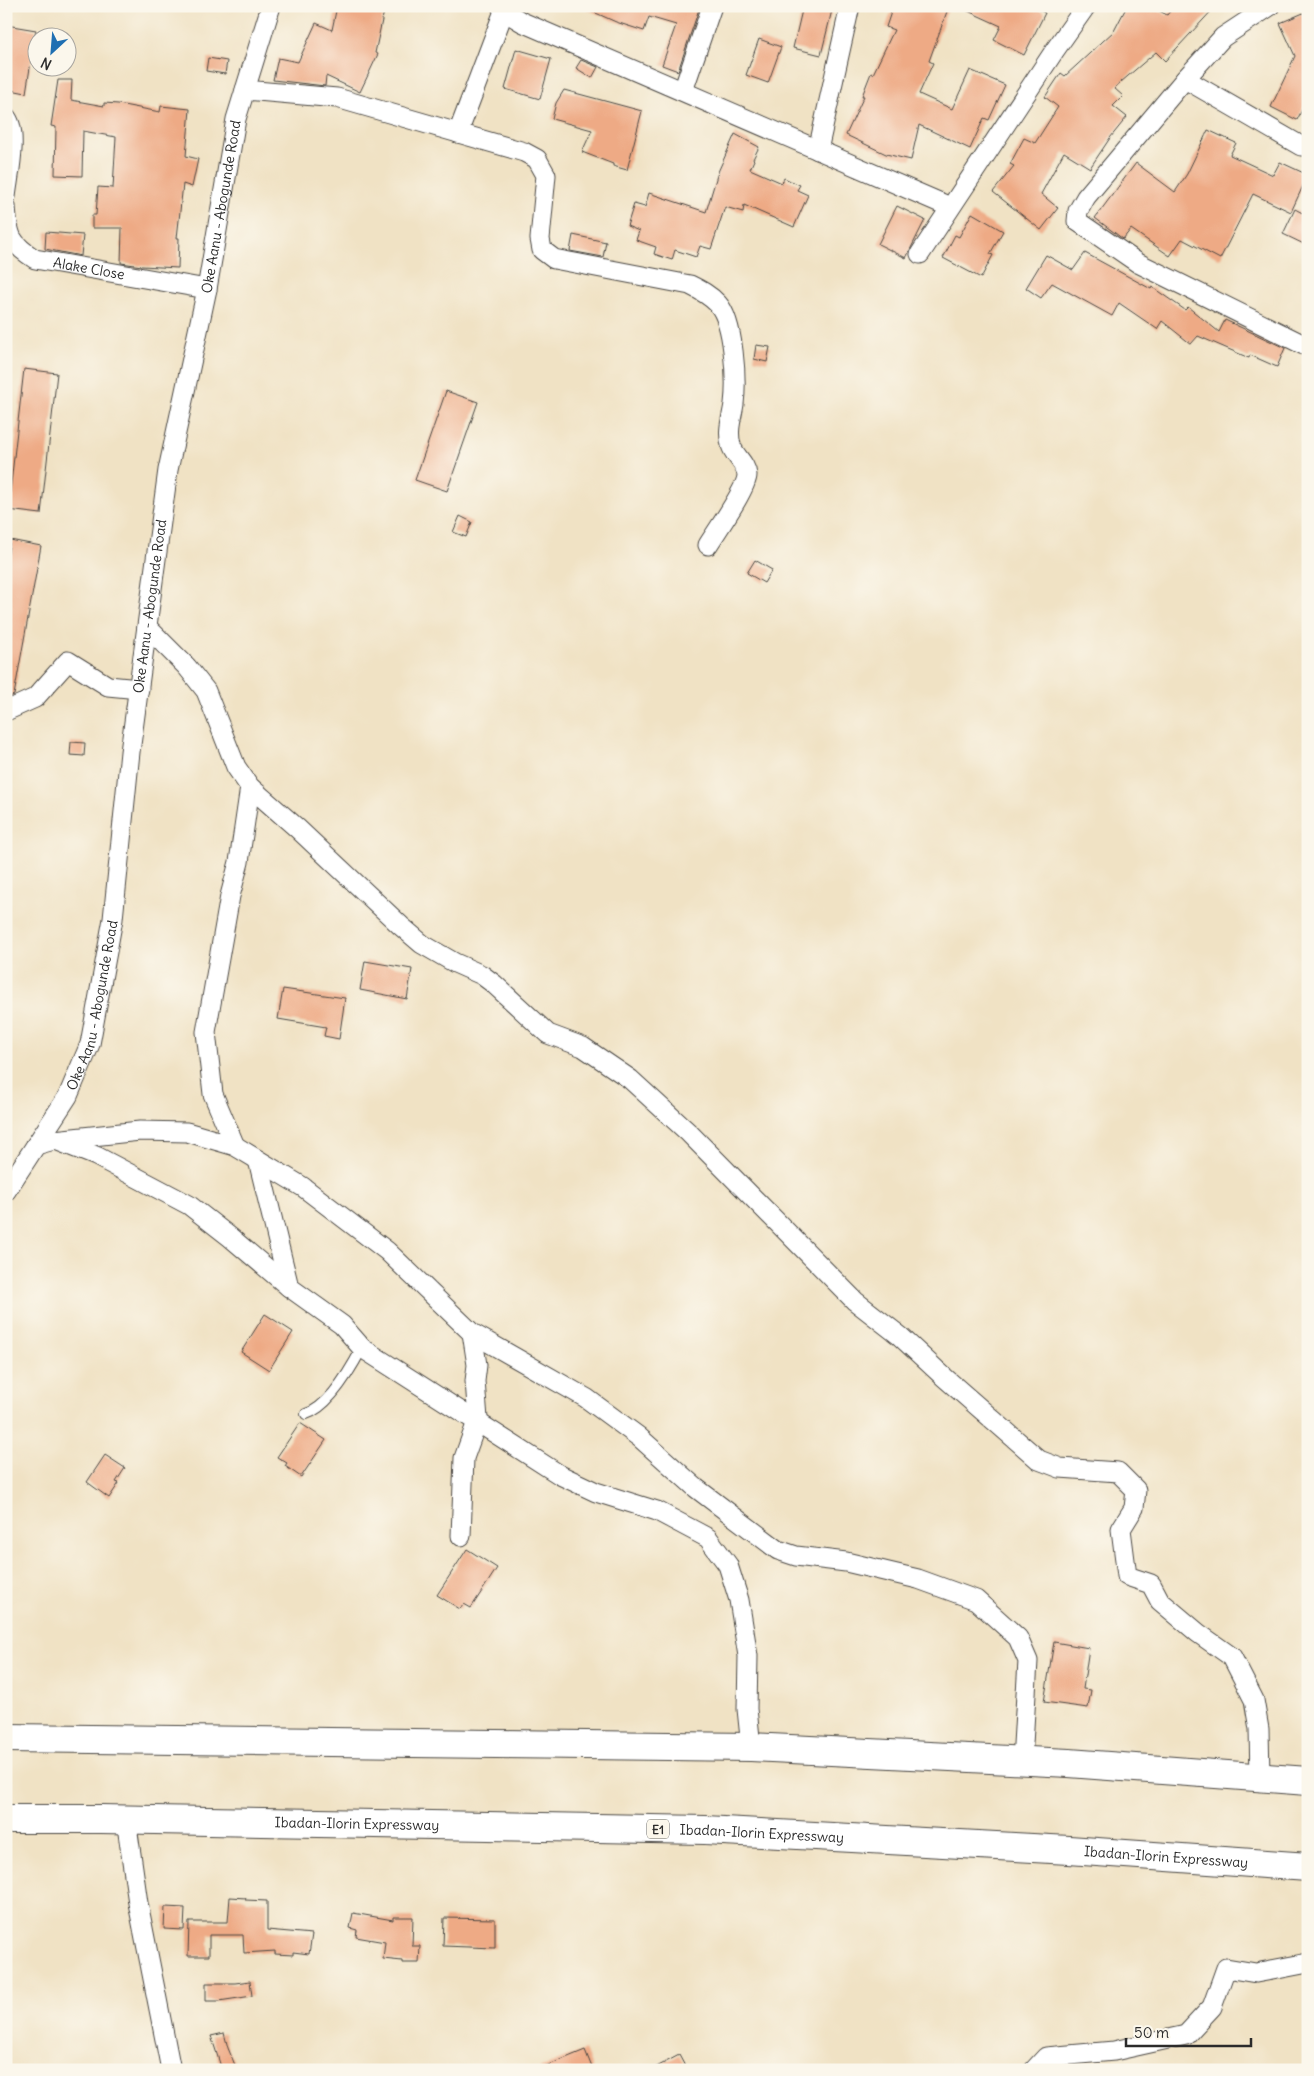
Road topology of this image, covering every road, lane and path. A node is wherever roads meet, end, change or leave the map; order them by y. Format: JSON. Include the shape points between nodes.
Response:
{"nodes":[{"id":1,"x":271,"y":6,"type":"edge"},
{"id":2,"x":712,"y":6,"type":"edge"},
{"id":3,"x":850,"y":6,"type":"edge"},
{"id":4,"x":1086,"y":6,"type":"edge"},
{"id":5,"x":1270,"y":6,"type":"edge"},
{"id":6,"x":502,"y":9,"type":"edge"},
{"id":7,"x":1185,"y":79,"type":"junction"},
{"id":8,"x":245,"y":90,"type":"junction"},
{"id":9,"x":682,"y":91,"type":"junction"},
{"id":10,"x":6,"y":118,"type":"edge"},
{"id":11,"x":458,"y":133,"type":"junction"},
{"id":12,"x":1308,"y":146,"type":"edge"},
{"id":13,"x":818,"y":150,"type":"junction"},
{"id":14,"x":6,"y":197,"type":"edge"},
{"id":15,"x":6,"y":206,"type":"edge"},
{"id":16,"x":950,"y":207,"type":"junction"},
{"id":17,"x":920,"y":254,"type":"dead end"},
{"id":18,"x":207,"y":289,"type":"junction"},
{"id":19,"x":1308,"y":347,"type":"edge"},
{"id":20,"x":708,"y":545,"type":"dead end"},
{"id":21,"x":147,"y":627,"type":"junction"},
{"id":22,"x":139,"y":689,"type":"junction"},
{"id":23,"x":6,"y":711,"type":"edge"},
{"id":24,"x":250,"y":787,"type":"junction"},
{"id":25,"x":54,"y":1140,"type":"junction"},
{"id":26,"x":36,"y":1145,"type":"junction"},
{"id":27,"x":235,"y":1146,"type":"junction"},
{"id":28,"x":258,"y":1160,"type":"junction"},
{"id":29,"x":6,"y":1191,"type":"edge"},
{"id":30,"x":289,"y":1288,"type":"junction"},
{"id":31,"x":472,"y":1333,"type":"junction"},
{"id":32,"x":362,"y":1348,"type":"junction"},
{"id":33,"x":306,"y":1414,"type":"dead end"},
{"id":34,"x":477,"y":1422,"type":"junction"},
{"id":35,"x":461,"y":1536,"type":"dead end"},
{"id":36,"x":6,"y":1738,"type":"edge"},
{"id":37,"x":752,"y":1747,"type":"junction"},
{"id":38,"x":1022,"y":1761,"type":"junction"},
{"id":39,"x":1260,"y":1777,"type":"junction"},
{"id":40,"x":1308,"y":1781,"type":"edge"},
{"id":41,"x":6,"y":1819,"type":"edge"},
{"id":42,"x":126,"y":1819,"type":"junction"},
{"id":43,"x":1308,"y":1867,"type":"edge"},
{"id":44,"x":1308,"y":1963,"type":"edge"},
{"id":45,"x":171,"y":2070,"type":"edge"},
{"id":46,"x":1034,"y":2070,"type":"edge"}],
"edges":[{"from":1,"to":8,"type":"street","name":"Oke Aanu - Abogunde Road"},
{"from":2,"to":9,"type":"street"},
{"from":3,"to":13,"type":"street"},
{"from":4,"to":16,"type":"street"},
{"from":5,"to":7,"type":"street","via":[[1224,37]]},
{"from":6,"to":9,"type":"street","via":[[522,22]]},
{"from":6,"to":11,"type":"street"},
{"from":7,"to":12,"type":"street","via":[[1294,142]]},
{"from":7,"to":19,"type":"street","via":[[1086,197],[1078,211],[1077,221],[1138,263]]},
{"from":8,"to":11,"type":"street","via":[[337,98]]},
{"from":8,"to":18,"type":"street","name":"Oke Aanu - Abogunde Road","via":[[236,119]]},
{"from":9,"to":13,"type":"street"},
{"from":10,"to":14,"type":"street","via":[[13,134]]},
{"from":11,"to":20,"type":"street","via":[[524,152],[537,159],[546,175],[540,239],[542,250],[554,259],[690,285],[708,294],[719,305],[727,323],[734,362],[731,446],[747,476]]},
{"from":13,"to":16,"type":"street"},
{"from":15,"to":18,"type":"street","name":"Alake Close","via":[[10,238],[20,250],[35,259]]},
{"from":16,"to":17,"type":"street"},
{"from":18,"to":21,"type":"street","name":"Oke Aanu - Abogunde Road","via":[[168,470]]},
{"from":21,"to":22,"type":"street","name":"Oke Aanu - Abogunde Road"},
{"from":21,"to":24,"type":"street","via":[[188,667],[206,691],[236,767]]},
{"from":22,"to":23,"type":"street","via":[[108,686],[68,661],[36,698]]},
{"from":22,"to":26,"type":"street","name":"Oke Aanu - Abogunde Road","via":[[113,919],[90,1044],[68,1096]]},
{"from":24,"to":27,"type":"street","via":[[206,1032],[213,1094]]},
{"from":24,"to":39,"type":"street","via":[[422,944],[482,975],[548,1034],[583,1047],[630,1079],[689,1133],[855,1301],[900,1336],[1039,1460],[1060,1468],[1118,1472],[1136,1490],[1134,1508],[1121,1529],[1127,1576],[1151,1584],[1160,1602],[1232,1657],[1254,1700]]},
{"from":25,"to":26,"type":"street"},
{"from":25,"to":27,"type":"street","via":[[140,1131],[186,1132]]},
{"from":25,"to":30,"type":"street","via":[[96,1156],[189,1205]]},
{"from":26,"to":29,"type":"street","name":"Oke Aanu - Abogunde Road"},
{"from":27,"to":28,"type":"street"},
{"from":28,"to":30,"type":"street"},
{"from":28,"to":31,"type":"street","via":[[303,1187],[387,1251]]},
{"from":30,"to":32,"type":"street","via":[[342,1325]]},
{"from":31,"to":34,"type":"street","via":[[477,1365],[474,1381]]},
{"from":31,"to":38,"type":"street","via":[[586,1398],[778,1550],[918,1579],[976,1600],[1018,1638],[1028,1661]]},
{"from":32,"to":33,"type":"lane","via":[[352,1368],[332,1393],[315,1412]]},
{"from":32,"to":34,"type":"street"},
{"from":34,"to":35,"type":"street","via":[[464,1458]]},
{"from":34,"to":37,"type":"street","via":[[560,1475],[596,1492],[656,1511],[708,1538],[728,1565],[739,1600],[748,1656],[747,1709]]},
{"from":36,"to":37,"type":"highway"},
{"from":37,"to":38,"type":"highway"},
{"from":38,"to":39,"type":"highway"},
{"from":39,"to":40,"type":"highway"},
{"from":41,"to":42,"type":"highway","name":"Ibadan-Ilorin Expressway","number":"E1"},
{"from":42,"to":43,"type":"highway","name":"Ibadan-Ilorin Expressway","number":"E1","via":[[705,1830],[1059,1849]]},
{"from":42,"to":45,"type":"street","via":[[138,1903]]},
{"from":44,"to":46,"type":"street","via":[[1256,1973],[1226,1968],[1212,2007],[1186,2035],[1114,2051],[1046,2057]]}]}
